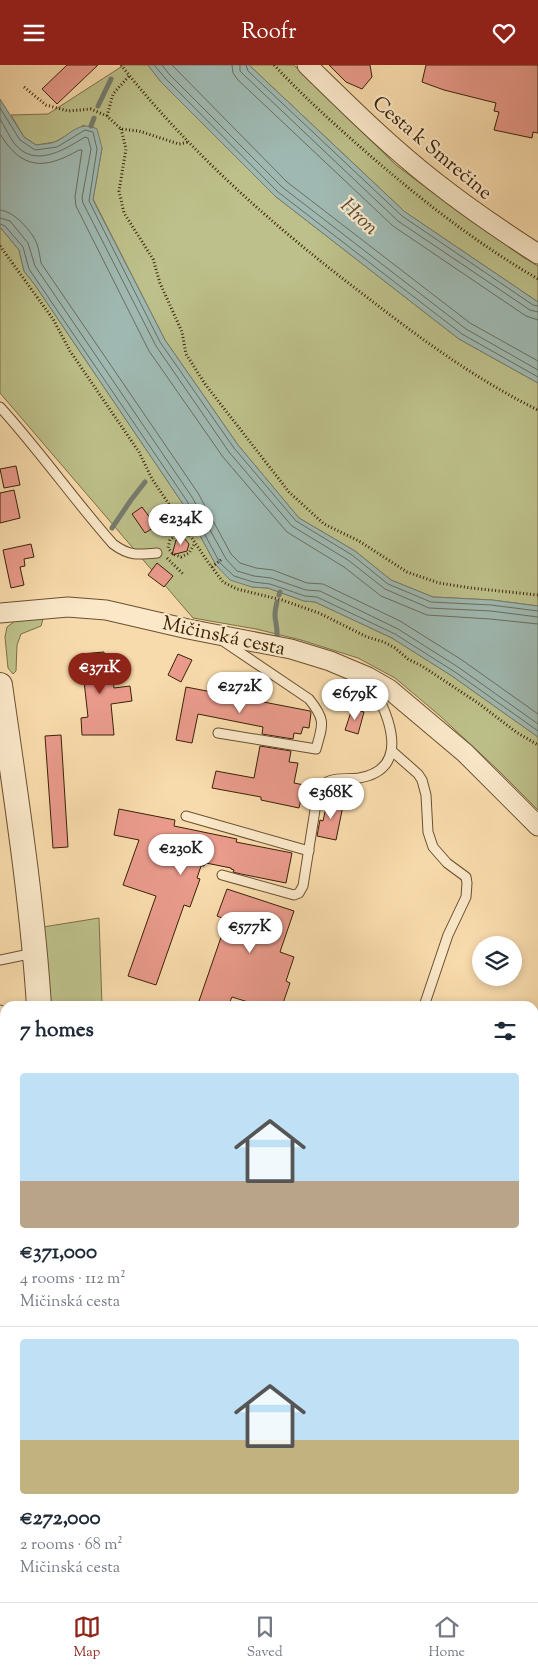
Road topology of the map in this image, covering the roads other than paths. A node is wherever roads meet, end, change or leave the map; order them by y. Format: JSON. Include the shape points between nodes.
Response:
{"nodes":[{"id":1,"x":307,"y":65,"type":"edge"},
{"id":2,"x":538,"y":254,"type":"edge"},
{"id":3,"x":0,"y":407,"type":"edge"},
{"id":4,"x":157,"y":553,"type":"road end"},
{"id":5,"x":0,"y":613,"type":"edge"},
{"id":6,"x":213,"y":634,"type":"junction"},
{"id":7,"x":368,"y":677,"type":"junction"},
{"id":8,"x":0,"y":685,"type":"edge"},
{"id":9,"x":218,"y":733,"type":"dead end"},
{"id":10,"x":392,"y":751,"type":"junction"},
{"id":11,"x":186,"y":816,"type":"dead end"},
{"id":12,"x":538,"y":826,"type":"edge"},
{"id":13,"x":309,"y":851,"type":"junction"},
{"id":14,"x":222,"y":875,"type":"dead end"},
{"id":15,"x":36,"y":953,"type":"junction"},
{"id":16,"x":0,"y":960,"type":"edge"},
{"id":17,"x":39,"y":1001,"type":"edge"},
{"id":18,"x":426,"y":1001,"type":"edge"}],
"edges":[{"from":1,"to":2,"type":"street","name":"Cesta k Smrečine","via":[[375,131],[434,181]]},
{"from":3,"to":4,"type":"lane","via":[[112,544],[137,556]]},
{"from":5,"to":6,"type":"street","name":"Mičinská cesta","via":[[68,607],[106,610]]},
{"from":6,"to":7,"type":"street","name":"Mičinská cesta","via":[[291,649]]},
{"from":6,"to":9,"type":"lane","via":[[309,699],[319,711],[323,723],[316,749]]},
{"from":7,"to":10,"type":"lane","via":[[387,713]]},
{"from":7,"to":12,"type":"street","name":"Mičinská cesta","via":[[389,689],[451,741]]},
{"from":8,"to":15,"type":"street","via":[[21,872]]},
{"from":10,"to":13,"type":"lane","via":[[384,765],[368,776],[329,780],[321,785]]},
{"from":10,"to":18,"type":"lane","via":[[422,780],[428,832],[433,847],[466,877],[468,883],[466,897],[448,935]]},
{"from":11,"to":13,"type":"lane"},
{"from":13,"to":14,"type":"lane","via":[[303,886],[294,895]]},
{"from":15,"to":16,"type":"lane"},
{"from":15,"to":17,"type":"street"}]}
